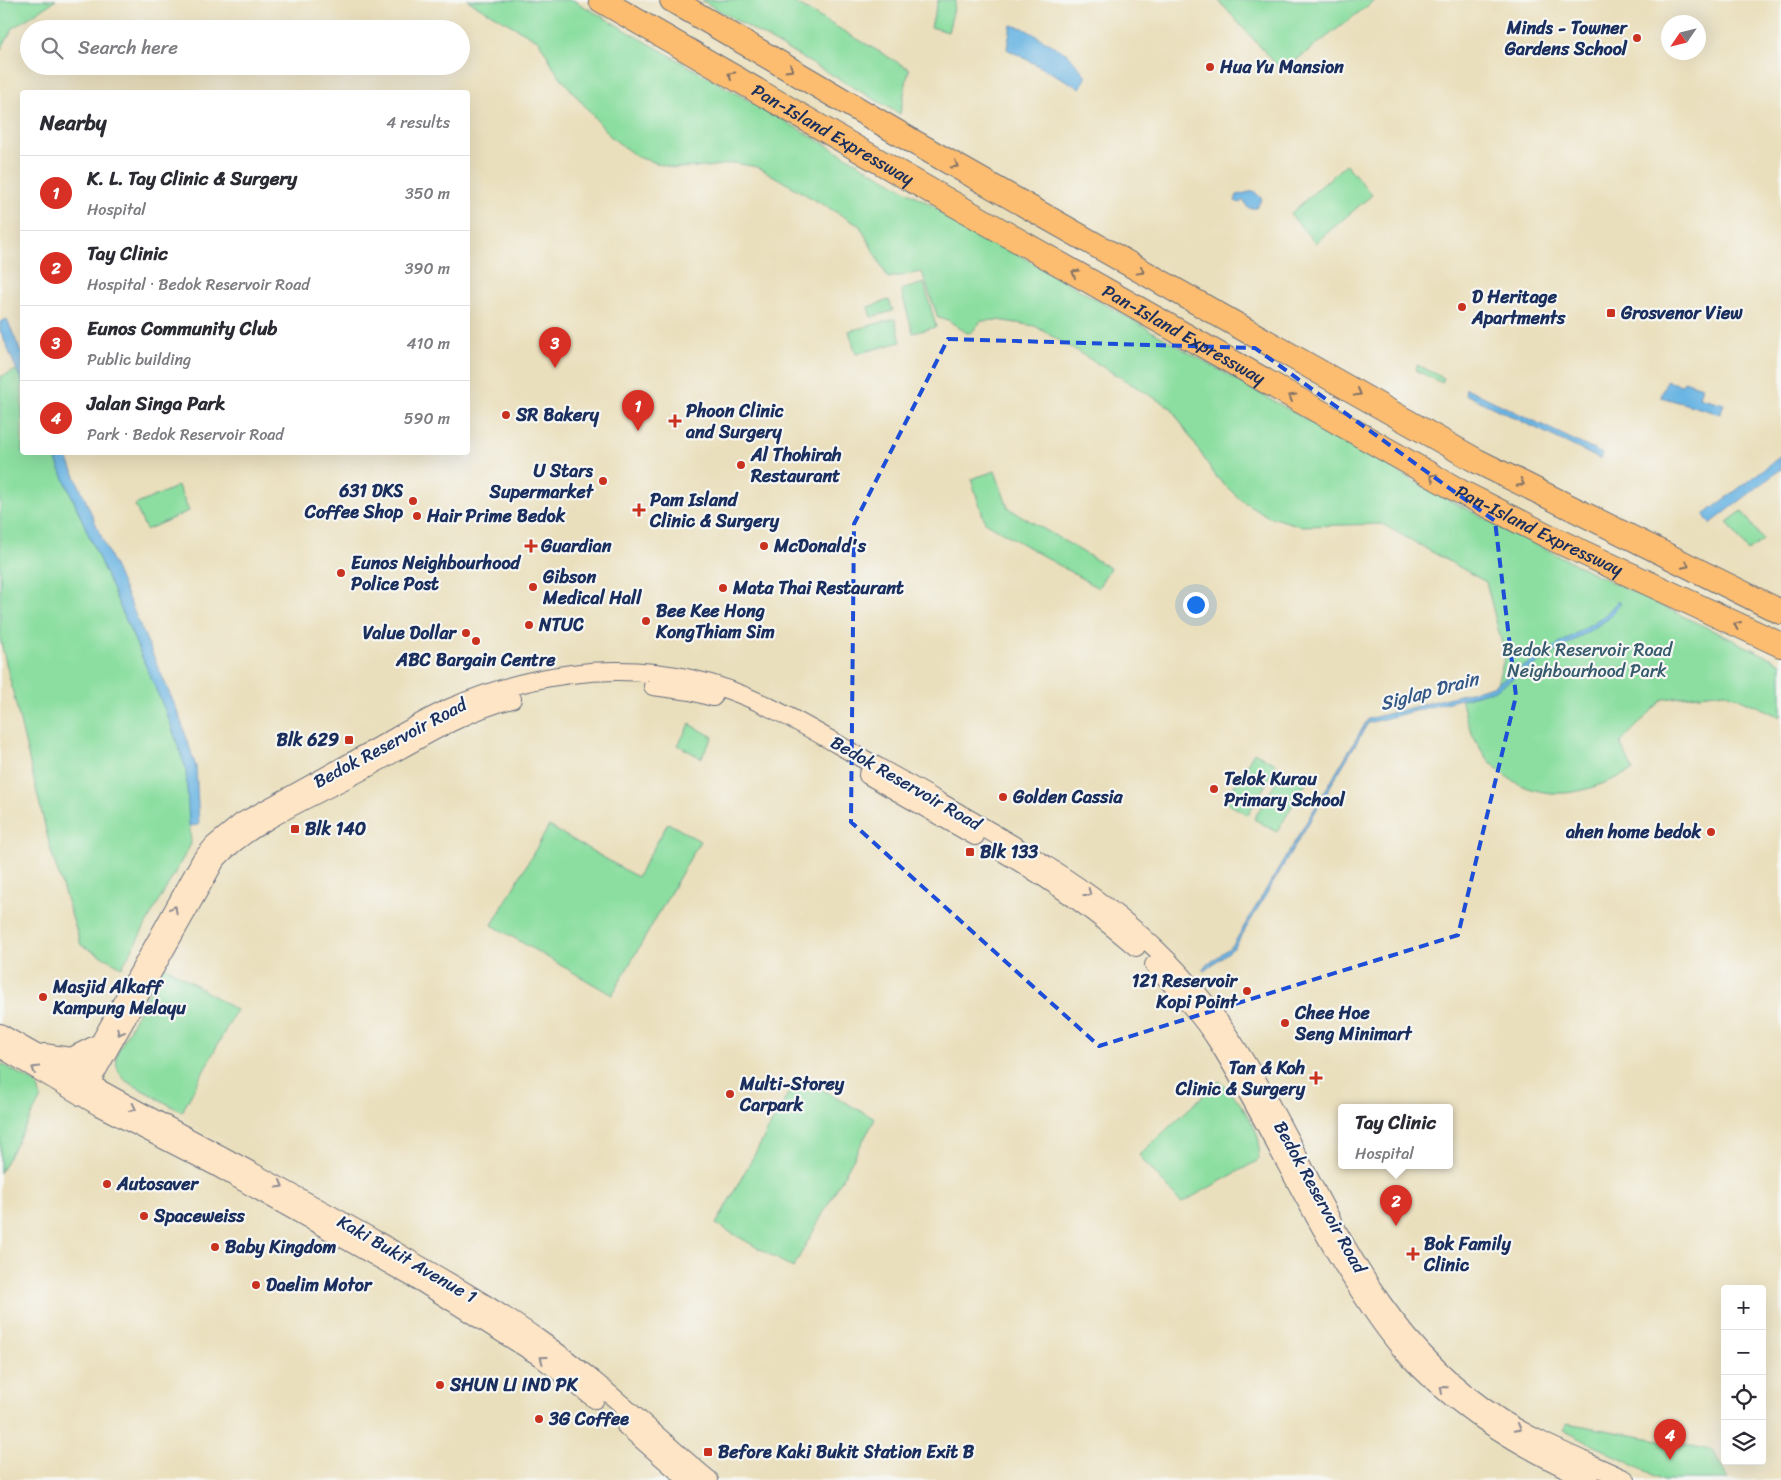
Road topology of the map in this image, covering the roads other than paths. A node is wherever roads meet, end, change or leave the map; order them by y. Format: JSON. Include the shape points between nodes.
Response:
{"nodes":[{"id":1,"x":602,"y":0,"type":"edge"},
{"id":2,"x":672,"y":0,"type":"edge"},
{"id":3,"x":1781,"y":612,"type":"edge"},
{"id":4,"x":1781,"y":645,"type":"edge"},
{"id":5,"x":0,"y":1033,"type":"edge"},
{"id":6,"x":100,"y":1042,"type":"junction"},
{"id":7,"x":0,"y":1048,"type":"edge"},
{"id":8,"x":29,"y":1050,"type":"junction"},
{"id":9,"x":81,"y":1087,"type":"junction"},
{"id":10,"x":688,"y":1480,"type":"edge"},
{"id":11,"x":709,"y":1480,"type":"edge"},
{"id":12,"x":1590,"y":1480,"type":"edge"},
{"id":13,"x":1626,"y":1480,"type":"edge"}],
"edges":[{"from":4,"to":1,"type":"highway","name":"Pan-Island Expressway","one_way":true,"via":[[1460,492]]},
{"from":2,"to":3,"type":"highway","name":"Pan-Island Expressway","one_way":true,"via":[[921,146],[1477,461]]},
{"from":5,"to":8,"type":"main road"},
{"from":6,"to":8,"type":"main road","via":[[71,1057]]},
{"from":6,"to":9,"type":"main road","name":"Bedok Reservoir Road"},
{"from":6,"to":13,"type":"main road","name":"Bedok Reservoir Road","one_way":true,"via":[[201,860],[242,822],[448,708],[493,692],[545,678],[599,671],[641,672],[692,679],[738,694],[790,717],[1048,864],[1122,919],[1155,948],[1192,988],[1227,1033],[1371,1289],[1405,1334],[1455,1383],[1501,1418]]},
{"from":9,"to":7,"type":"main road","one_way":true},
{"from":8,"to":9,"type":"main road"},
{"from":10,"to":9,"type":"main road","name":"Kaki Bukit Avenue 1","one_way":true,"via":[[590,1395],[540,1357],[422,1282]]},
{"from":9,"to":11,"type":"main road","name":"Kaki Bukit Avenue 1","one_way":true,"via":[[245,1166],[507,1318],[585,1375]]},
{"from":12,"to":9,"type":"main road","name":"Bedok Reservoir Road","one_way":true,"via":[[1495,1430],[1445,1391],[1402,1349],[1361,1295],[1216,1040],[1195,1010],[1114,928],[1043,876],[785,726],[734,703],[691,691],[600,682],[548,690],[498,703],[454,722],[258,827],[227,848],[216,860]]}]}
